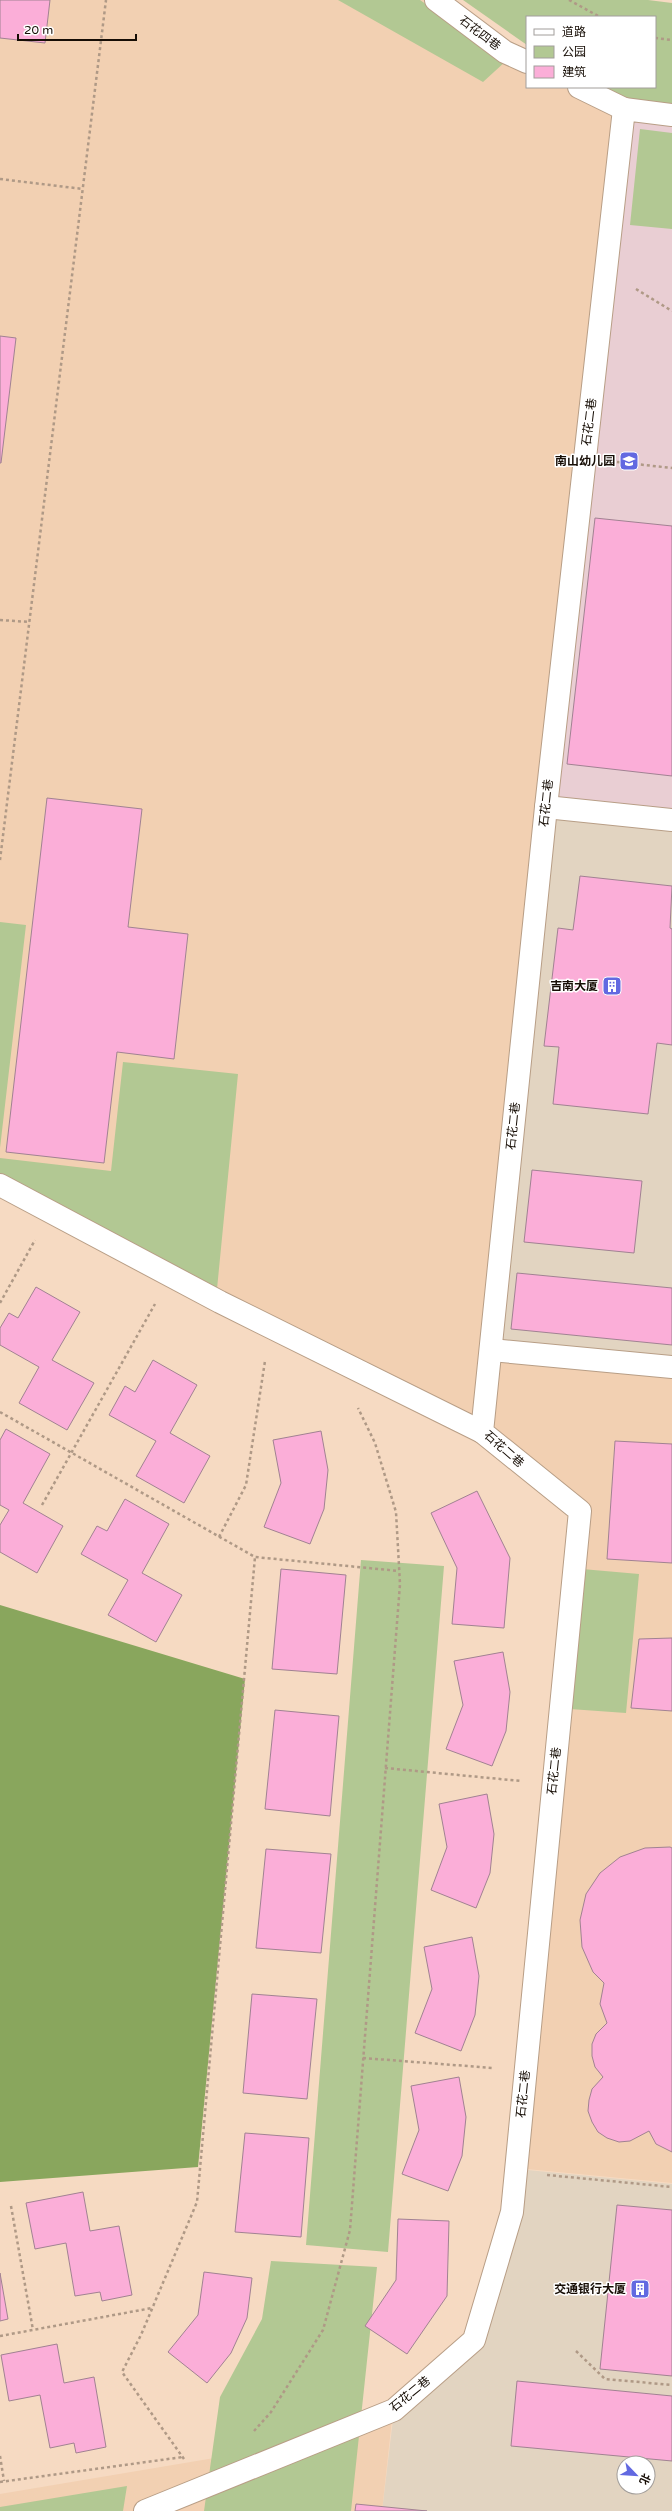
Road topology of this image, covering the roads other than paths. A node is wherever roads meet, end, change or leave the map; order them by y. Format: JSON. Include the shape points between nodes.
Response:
{"nodes":[{"id":1,"x":436,"y":0,"type":"edge"},
{"id":2,"x":526,"y":62,"type":"edge"},
{"id":3,"x":580,"y":88,"type":"edge"},
{"id":4,"x":624,"y":109,"type":"junction"},
{"id":5,"x":672,"y":115,"type":"edge"},
{"id":6,"x":546,"y":807,"type":"junction"},
{"id":7,"x":672,"y":820,"type":"edge"},
{"id":8,"x":0,"y":1185,"type":"edge"},
{"id":9,"x":491,"y":1350,"type":"junction"},
{"id":10,"x":672,"y":1367,"type":"edge"},
{"id":11,"x":482,"y":1432,"type":"junction"},
{"id":12,"x":145,"y":2511,"type":"edge"}],
"edges":[{"from":1,"to":2,"type":"street","name":"石花四巷","via":[[505,52]]},
{"from":3,"to":4,"type":"street"},
{"from":4,"to":5,"type":"street"},
{"from":4,"to":6,"type":"street","name":"石花二巷"},
{"from":6,"to":7,"type":"street"},
{"from":6,"to":9,"type":"street","name":"石花二巷"},
{"from":8,"to":11,"type":"street","via":[[270,1327]]},
{"from":9,"to":10,"type":"street"},
{"from":9,"to":11,"type":"street","name":"石花二巷"},
{"from":11,"to":12,"type":"street","name":"石花二巷","via":[[580,1511],[512,2212],[474,2340],[394,2410]]}]}
